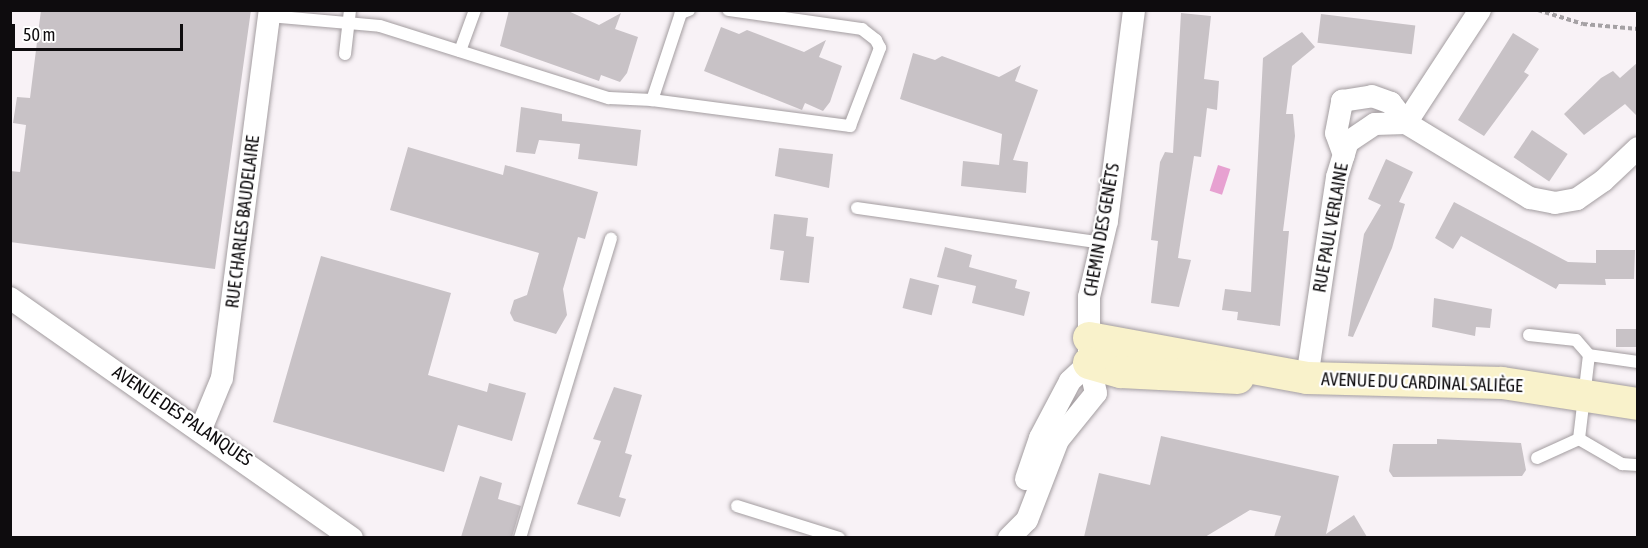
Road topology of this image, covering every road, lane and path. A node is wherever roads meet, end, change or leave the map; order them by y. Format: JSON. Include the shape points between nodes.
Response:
{"nodes":[{"id":1,"x":475,"y":10,"type":"edge"},
{"id":2,"x":689,"y":10,"type":"edge"},
{"id":3,"x":1134,"y":10,"type":"edge"},
{"id":4,"x":1480,"y":10,"type":"edge"},
{"id":5,"x":1538,"y":10,"type":"edge"},
{"id":6,"x":736,"y":11,"type":"edge"},
{"id":7,"x":270,"y":13,"type":"edge"},
{"id":8,"x":350,"y":17,"type":"edge"},
{"id":9,"x":1638,"y":29,"type":"edge"},
{"id":10,"x":460,"y":51,"type":"junction"},
{"id":11,"x":345,"y":54,"type":"dead end"},
{"id":12,"x":652,"y":100,"type":"junction"},
{"id":13,"x":1406,"y":123,"type":"junction"},
{"id":14,"x":1638,"y":148,"type":"edge"},
{"id":15,"x":1344,"y":156,"type":"junction"},
{"id":16,"x":857,"y":208,"type":"dead end"},
{"id":17,"x":611,"y":238,"type":"dead end"},
{"id":18,"x":1103,"y":243,"type":"junction"},
{"id":19,"x":10,"y":298,"type":"edge"},
{"id":20,"x":1529,"y":335,"type":"dead end"},
{"id":21,"x":1089,"y":351,"type":"junction"},
{"id":22,"x":1589,"y":355,"type":"junction"},
{"id":23,"x":1638,"y":362,"type":"edge"},
{"id":24,"x":1292,"y":376,"type":"junction"},
{"id":25,"x":1581,"y":395,"type":"junction"},
{"id":26,"x":1638,"y":404,"type":"edge"},
{"id":27,"x":201,"y":429,"type":"junction"},
{"id":28,"x":1579,"y":439,"type":"junction"},
{"id":29,"x":1538,"y":458,"type":"dead end"},
{"id":30,"x":1638,"y":465,"type":"edge"},
{"id":31,"x":737,"y":506,"type":"dead end"},
{"id":32,"x":352,"y":537,"type":"edge"},
{"id":33,"x":520,"y":537,"type":"edge"},
{"id":34,"x":839,"y":537,"type":"edge"},
{"id":35,"x":1008,"y":537,"type":"edge"}],
"edges":[{"from":1,"to":10,"type":"lane"},
{"from":2,"to":12,"type":"lane","via":[[681,13]]},
{"from":3,"to":18,"type":"street","name":"CHEMIN DES GENÊTS"},
{"from":4,"to":13,"type":"street"},
{"from":5,"to":9,"type":"path","via":[[1583,24]]},
{"from":6,"to":12,"type":"lane","via":[[862,29],[876,40],[880,48],[850,126]]},
{"from":7,"to":8,"type":"lane"},
{"from":7,"to":27,"type":"street","name":"RUE CHARLES BAUDELAIRE","via":[[222,378]]},
{"from":8,"to":10,"type":"lane"},
{"from":8,"to":11,"type":"lane"},
{"from":10,"to":12,"type":"lane","via":[[609,98]]},
{"from":13,"to":14,"type":"street","via":[[1530,198],[1556,203],[1577,199]]},
{"from":13,"to":15,"type":"street","name":"RUE PAUL VERLAINE","via":[[1374,124],[1348,142]]},
{"from":13,"to":15,"type":"street","via":[[1391,103],[1372,96],[1342,101],[1336,132]]},
{"from":15,"to":24,"type":"street","name":"RUE PAUL VERLAINE"},
{"from":16,"to":18,"type":"lane"},
{"from":17,"to":33,"type":"lane"},
{"from":18,"to":21,"type":"street","name":"CHEMIN DES GENÊTS","via":[[1089,297]]},
{"from":19,"to":27,"type":"street","name":"AVENUE DES PALANQUES"},
{"from":20,"to":22,"type":"lane","via":[[1576,340]]},
{"from":21,"to":24,"type":"main road","name":"AVENUE DU CARDINAL SALIÈGE"},
{"from":21,"to":35,"type":"street","via":[[1040,438]]},
{"from":22,"to":23,"type":"lane"},
{"from":22,"to":25,"type":"lane"},
{"from":24,"to":25,"type":"main road","name":"AVENUE DU CARDINAL SALIÈGE","via":[[1502,383]]},
{"from":25,"to":26,"type":"main road","name":"AVENUE DU CARDINAL SALIÈGE"},
{"from":25,"to":28,"type":"lane"},
{"from":27,"to":32,"type":"street","name":"AVENUE DES PALANQUES"},
{"from":28,"to":29,"type":"lane"},
{"from":28,"to":30,"type":"lane","via":[[1622,464]]},
{"from":31,"to":34,"type":"lane"}]}
